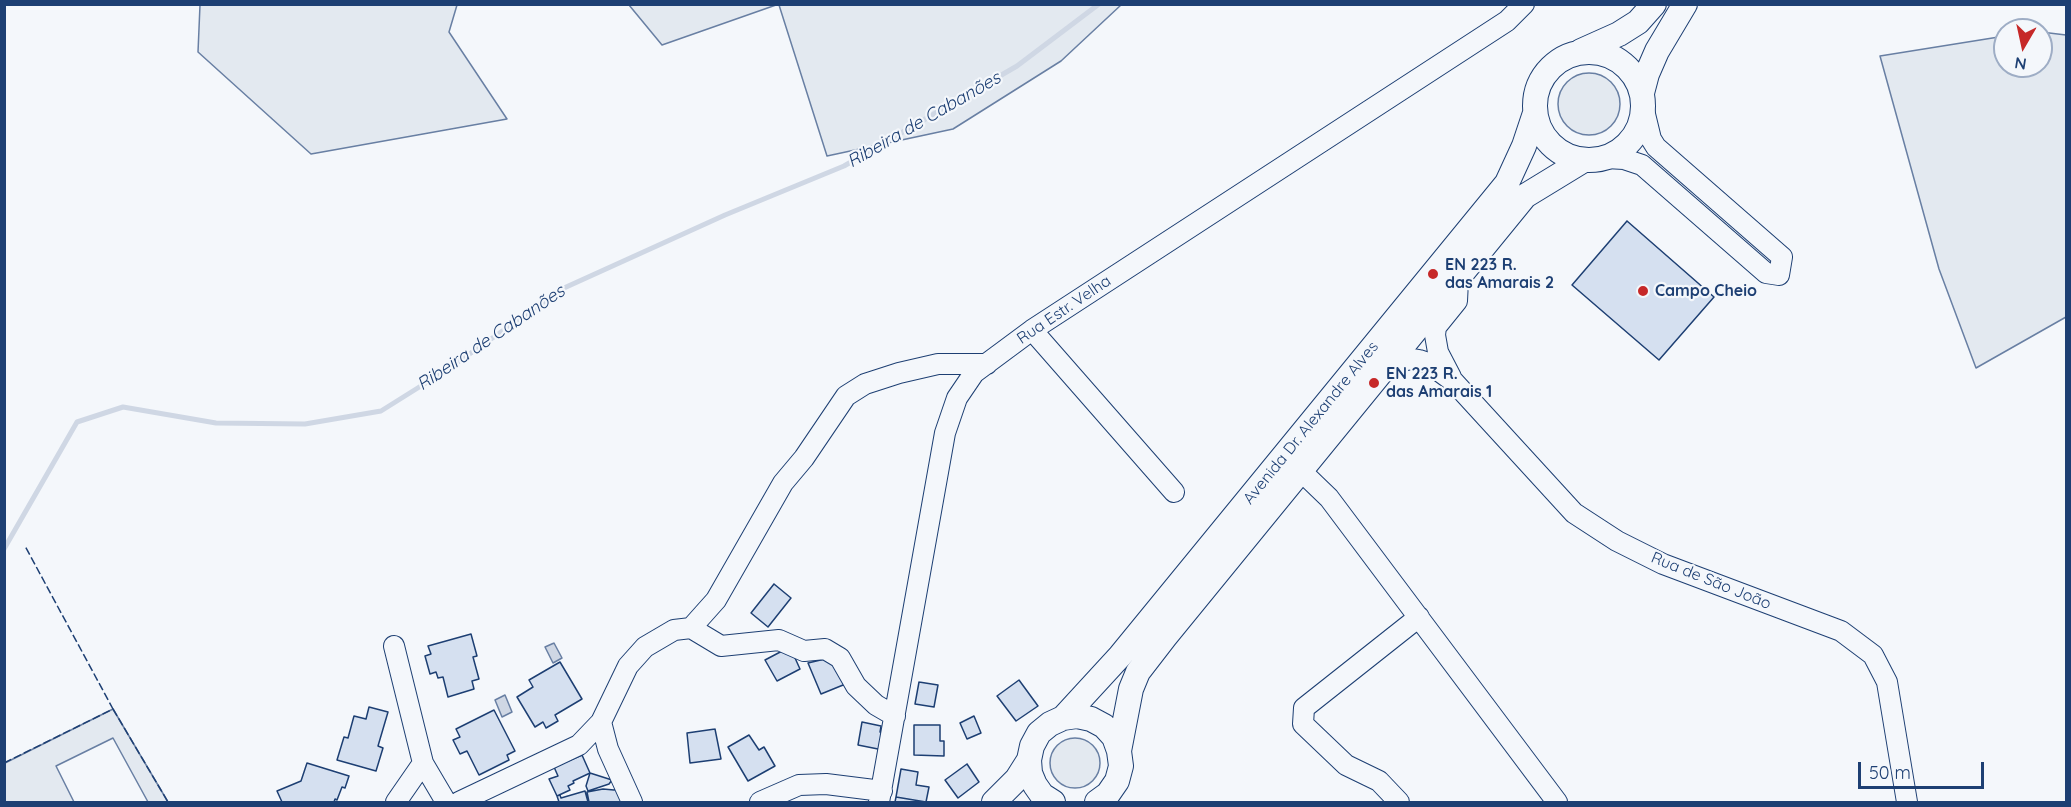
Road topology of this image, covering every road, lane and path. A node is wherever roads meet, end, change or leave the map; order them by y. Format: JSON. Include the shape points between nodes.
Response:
{"nodes":[{"id":1,"x":1524,"y":4,"type":"edge"},
{"id":2,"x":1654,"y":4,"type":"edge"},
{"id":3,"x":1685,"y":4,"type":"edge"},
{"id":4,"x":1579,"y":52,"type":"junction"},
{"id":5,"x":1643,"y":101,"type":"junction"},
{"id":6,"x":1535,"y":113,"type":"junction"},
{"id":7,"x":1595,"y":159,"type":"junction"},
{"id":8,"x":1458,"y":281,"type":"junction"},
{"id":9,"x":1032,"y":330,"type":"junction"},
{"id":10,"x":987,"y":363,"type":"junction"},
{"id":11,"x":1390,"y":363,"type":"junction"},
{"id":12,"x":1454,"y":382,"type":"junction"},
{"id":13,"x":1301,"y":471,"type":"junction"},
{"id":14,"x":1174,"y":492,"type":"dead end"},
{"id":15,"x":1419,"y":617,"type":"junction"},
{"id":16,"x":691,"y":628,"type":"junction"},
{"id":17,"x":394,"y":646,"type":"dead end"},
{"id":18,"x":895,"y":716,"type":"junction"},
{"id":19,"x":1063,"y":718,"type":"junction"},
{"id":20,"x":601,"y":722,"type":"junction"},
{"id":21,"x":1119,"y":751,"type":"junction"},
{"id":22,"x":1029,"y":760,"type":"junction"},
{"id":23,"x":423,"y":763,"type":"junction"},
{"id":24,"x":880,"y":797,"type":"edge"},
{"id":25,"x":396,"y":802,"type":"edge"},
{"id":26,"x":446,"y":802,"type":"edge"},
{"id":27,"x":459,"y":802,"type":"edge"},
{"id":28,"x":632,"y":802,"type":"edge"},
{"id":29,"x":760,"y":802,"type":"edge"},
{"id":30,"x":994,"y":802,"type":"edge"},
{"id":31,"x":1053,"y":802,"type":"edge"},
{"id":32,"x":1097,"y":802,"type":"edge"},
{"id":33,"x":1399,"y":802,"type":"edge"},
{"id":34,"x":1557,"y":802,"type":"edge"},
{"id":35,"x":1907,"y":802,"type":"edge"}],
"edges":[{"from":1,"to":9,"type":"street","name":"Rua Estr. Velha","via":[[1507,21]]},
{"from":2,"to":4,"type":"main road","via":[[1619,34]]},
{"from":3,"to":5,"type":"main road","via":[[1647,74]]},
{"from":4,"to":5,"type":"main road","via":[[1595,51],[1625,65],[1636,78]]},
{"from":4,"to":6,"type":"main road","via":[[1550,67],[1535,96]]},
{"from":5,"to":7,"type":"main road","via":[[1640,126],[1632,140],[1620,151]]},
{"from":5,"to":7,"type":"street","via":[[1656,147],[1782,257],[1779,276],[1766,273],[1642,165],[1623,159]]},
{"from":6,"to":7,"type":"main road","via":[[1540,130],[1551,145],[1566,156]]},
{"from":6,"to":19,"type":"main road","name":"Avenida Dr. Alexandre Alves","via":[[1507,183],[1120,656]]},
{"from":7,"to":8,"type":"main road","name":"Avenida Dr. Alexandre Alves","via":[[1525,196]]},
{"from":8,"to":11,"type":"main road","name":"Avenida Dr. Alexandre Alves"},
{"from":8,"to":12,"type":"street","via":[[1457,302],[1436,327],[1435,335],[1438,352]]},
{"from":9,"to":10,"type":"street","name":"Rua Estr. Velha"},
{"from":9,"to":14,"type":"street"},
{"from":10,"to":16,"type":"street","via":[[938,364],[899,373],[865,384],[846,396],[783,483],[716,600]]},
{"from":10,"to":18,"type":"street","name":"Rua Estr. Velha","via":[[974,373],[957,398],[945,433]]},
{"from":11,"to":12,"type":"street","via":[[1419,360]]},
{"from":11,"to":13,"type":"main road","name":"Avenida Dr. Alexandre Alves"},
{"from":12,"to":35,"type":"street","name":"Rua de São João","via":[[1574,513],[1663,564],[1841,631],[1873,655],[1887,682]]},
{"from":13,"to":15,"type":"street","via":[[1329,498]]},
{"from":13,"to":21,"type":"main road","name":"Avenida Dr. Alexandre Alves","via":[[1138,672],[1126,709]]},
{"from":15,"to":33,"type":"street","via":[[1304,708],[1303,724],[1346,765],[1379,782]]},
{"from":15,"to":34,"type":"street"},
{"from":16,"to":18,"type":"street","via":[[721,646],[779,640],[804,651],[825,649],[840,658],[856,686]]},
{"from":16,"to":20,"type":"street","via":[[674,630],[645,647],[628,666]]},
{"from":17,"to":23,"type":"street"},
{"from":18,"to":24,"type":"street","name":"Rua Estr. Velha"},
{"from":19,"to":21,"type":"main road","via":[[1077,716],[1104,726]]},
{"from":19,"to":22,"type":"main road","name":"Avenida Dr. Alexandre Alves","via":[[1039,733]]},
{"from":20,"to":27,"type":"street","via":[[579,745]]},
{"from":20,"to":28,"type":"street","via":[[608,749]]},
{"from":21,"to":32,"type":"main road","name":"Avenida Dr. Alexandre Alves","via":[[1117,781]]},
{"from":22,"to":30,"type":"main road"},
{"from":22,"to":31,"type":"main road","via":[[1035,785]]},
{"from":23,"to":25,"type":"street"},
{"from":23,"to":26,"type":"street"},
{"from":24,"to":29,"type":"street","via":[[826,784],[799,785]]}]}
